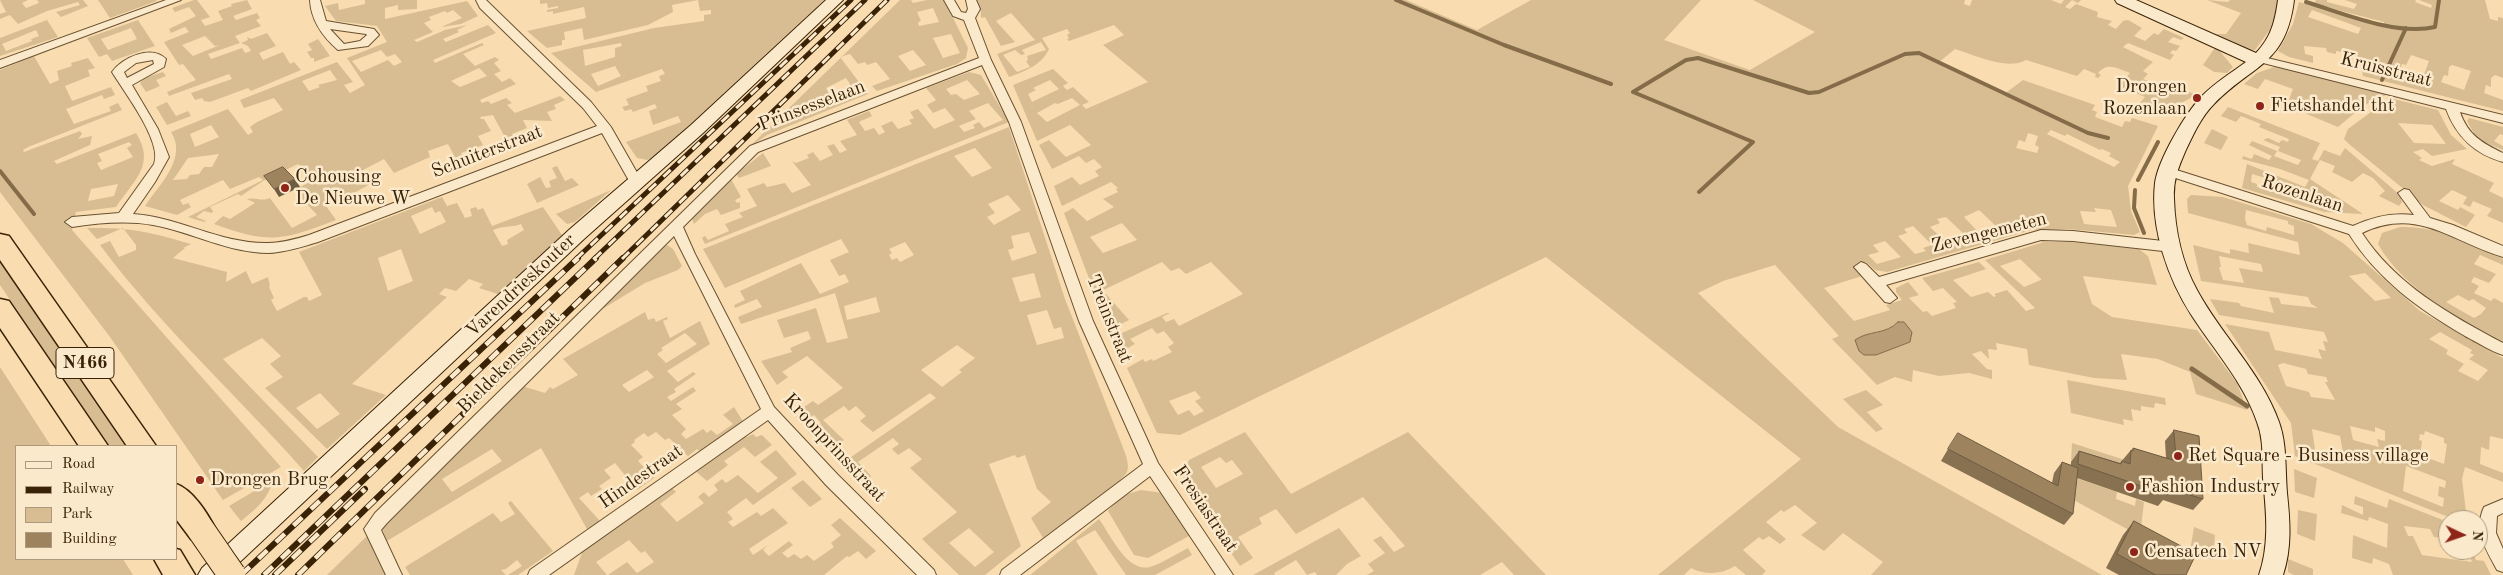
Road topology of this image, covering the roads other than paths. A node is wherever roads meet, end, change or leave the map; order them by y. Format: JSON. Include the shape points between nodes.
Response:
{"nodes":[{"id":1,"x":176,"y":0,"type":"edge"},
{"id":2,"x":315,"y":0,"type":"edge"},
{"id":3,"x":481,"y":0,"type":"edge"},
{"id":4,"x":835,"y":0,"type":"edge"},
{"id":5,"x":949,"y":0,"type":"edge"},
{"id":6,"x":2122,"y":0,"type":"edge"},
{"id":7,"x":2286,"y":0,"type":"edge"},
{"id":8,"x":971,"y":9,"type":"edge"},
{"id":9,"x":322,"y":24,"type":"dead end"},
{"id":10,"x":2259,"y":59,"type":"junction"},
{"id":11,"x":985,"y":60,"type":"junction"},
{"id":12,"x":0,"y":64,"type":"edge"},
{"id":13,"x":125,"y":84,"type":"dead end"},
{"id":14,"x":2451,"y":105,"type":"junction"},
{"id":15,"x":2503,"y":119,"type":"edge"},
{"id":16,"x":605,"y":127,"type":"junction"},
{"id":17,"x":2503,"y":158,"type":"edge"},
{"id":18,"x":2167,"y":171,"type":"junction"},
{"id":19,"x":637,"y":183,"type":"junction"},
{"id":20,"x":2404,"y":193,"type":"dead end"},
{"id":21,"x":122,"y":218,"type":"junction"},
{"id":22,"x":2425,"y":221,"type":"junction"},
{"id":23,"x":72,"y":222,"type":"dead end"},
{"id":24,"x":676,"y":226,"type":"junction"},
{"id":25,"x":2354,"y":232,"type":"junction"},
{"id":26,"x":0,"y":242,"type":"edge"},
{"id":27,"x":2172,"y":247,"type":"junction"},
{"id":28,"x":2503,"y":252,"type":"edge"},
{"id":29,"x":1861,"y":267,"type":"dead end"},
{"id":30,"x":1876,"y":283,"type":"junction"},
{"id":31,"x":1890,"y":298,"type":"dead end"},
{"id":32,"x":0,"y":308,"type":"edge"},
{"id":33,"x":2503,"y":350,"type":"edge"},
{"id":34,"x":769,"y":411,"type":"junction"},
{"id":35,"x":93,"y":445,"type":"edge"},
{"id":36,"x":141,"y":445,"type":"edge"},
{"id":37,"x":1152,"y":466,"type":"junction"},
{"id":38,"x":178,"y":499,"type":"edge"},
{"id":39,"x":2503,"y":506,"type":"edge"},
{"id":40,"x":170,"y":560,"type":"edge"},
{"id":41,"x":2503,"y":565,"type":"edge"},
{"id":42,"x":543,"y":573,"type":"edge"},
{"id":43,"x":180,"y":575,"type":"edge"},
{"id":44,"x":210,"y":575,"type":"edge"},
{"id":45,"x":232,"y":575,"type":"edge"},
{"id":46,"x":394,"y":575,"type":"edge"},
{"id":47,"x":928,"y":575,"type":"edge"},
{"id":48,"x":1008,"y":575,"type":"edge"},
{"id":49,"x":1226,"y":575,"type":"edge"},
{"id":50,"x":2271,"y":575,"type":"edge"}],
"edges":[{"from":1,"to":12,"type":"street"},
{"from":2,"to":9,"type":"street","via":[[315,10]]},
{"from":3,"to":16,"type":"street"},
{"from":4,"to":19,"type":"street","name":"Varendrieskouter"},
{"from":5,"to":8,"type":"street","name":"Treinstraat","via":[[957,14]]},
{"from":6,"to":10,"type":"street","via":[[2246,57]]},
{"from":7,"to":10,"type":"street","via":[[2282,27]]},
{"from":8,"to":11,"type":"street","name":"Treinstraat"},
{"from":10,"to":14,"type":"street","name":"Kruisstraat"},
{"from":10,"to":18,"type":"street","via":[[2201,107]]},
{"from":11,"to":24,"type":"street","name":"Prinsesselaan","via":[[754,149]]},
{"from":11,"to":37,"type":"street","name":"Treinstraat","via":[[1015,122],[1086,320]]},
{"from":13,"to":21,"type":"street","via":[[164,151],[160,163]]},
{"from":14,"to":15,"type":"street","name":"Kruisstraat"},
{"from":14,"to":17,"type":"street","via":[[2466,139]]},
{"from":16,"to":19,"type":"street"},
{"from":16,"to":21,"type":"street","name":"Schuiterstraat","via":[[295,244],[252,247],[167,224]]},
{"from":18,"to":25,"type":"street","name":"Rozenlaan"},
{"from":18,"to":27,"type":"street","via":[[2164,186]]},
{"from":19,"to":44,"type":"street","name":"Varendrieskouter","via":[[577,234]]},
{"from":20,"to":22,"type":"street"},
{"from":21,"to":23,"type":"street","name":"Schuiterstraat"},
{"from":22,"to":25,"type":"street","name":"Rozenlaan","via":[[2389,220],[2366,224]]},
{"from":22,"to":28,"type":"street","name":"Rozenlaan","via":[[2458,230]]},
{"from":24,"to":34,"type":"street","name":"Kroonprinsstraat"},
{"from":24,"to":46,"type":"street","name":"Bieldekensstraat","via":[[380,518],[372,530]]},
{"from":25,"to":33,"type":"street","via":[[2368,253],[2422,302]]},
{"from":26,"to":36,"type":"highway","number":"N466"},
{"from":27,"to":30,"type":"street","name":"Zevengemeten","via":[[2041,235]]},
{"from":27,"to":50,"type":"street","via":[[2186,289],[2256,398],[2271,431],[2276,452],[2277,546],[2276,564]]},
{"from":29,"to":30,"type":"street"},
{"from":30,"to":31,"type":"street"},
{"from":32,"to":35,"type":"highway","number":"N466"},
{"from":34,"to":42,"type":"street","name":"Hindestraat"},
{"from":34,"to":47,"type":"street","name":"Kroonprinsstraat","via":[[832,480]]},
{"from":37,"to":48,"type":"street"},
{"from":37,"to":49,"type":"street","name":"Fresiastraat"},
{"from":38,"to":45,"type":"highway","bridge":true},
{"from":39,"to":41,"type":"street","via":[[2490,512],[2485,523]]},
{"from":40,"to":43,"type":"highway"}]}
